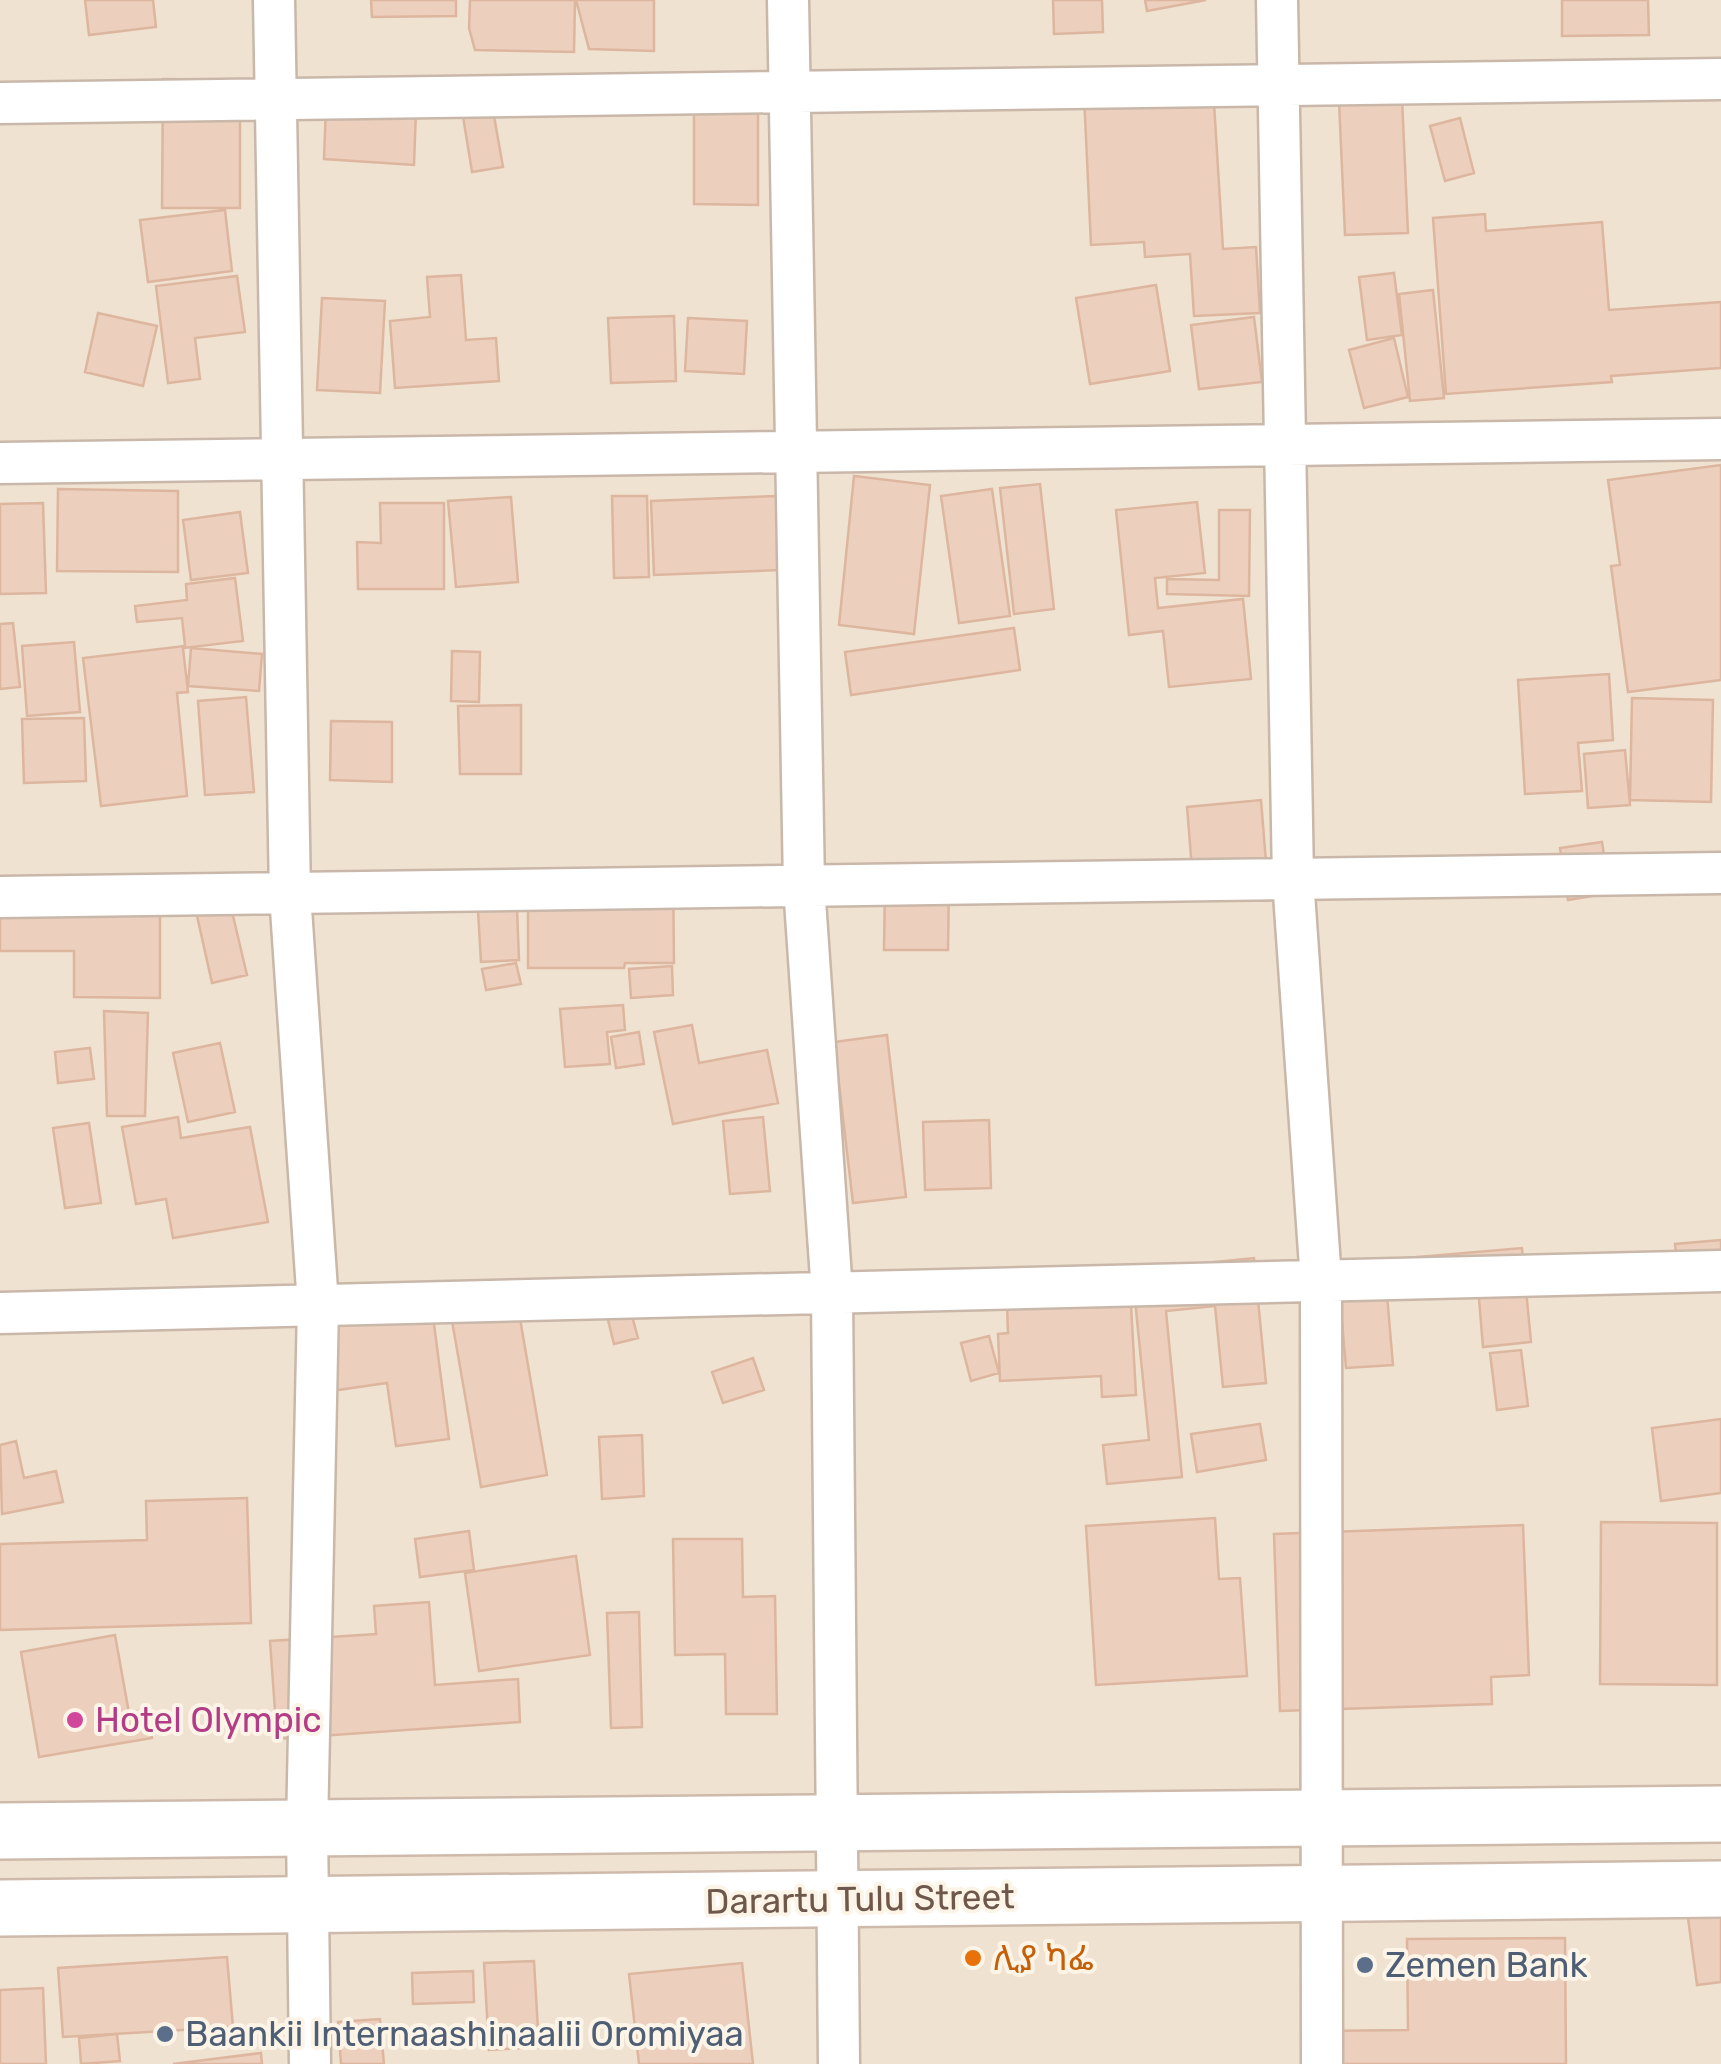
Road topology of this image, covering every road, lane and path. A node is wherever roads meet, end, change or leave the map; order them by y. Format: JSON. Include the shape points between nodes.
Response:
{"nodes":[{"id":1,"x":274,"y":0,"type":"edge"},
{"id":2,"x":788,"y":0,"type":"edge"},
{"id":3,"x":1277,"y":0,"type":"edge"},
{"id":4,"x":1721,"y":79,"type":"edge"},
{"id":5,"x":1279,"y":85,"type":"junction"},
{"id":6,"x":790,"y":92,"type":"junction"},
{"id":7,"x":276,"y":99,"type":"junction"},
{"id":8,"x":0,"y":103,"type":"edge"},
{"id":9,"x":1721,"y":438,"type":"edge"},
{"id":10,"x":1286,"y":444,"type":"junction"},
{"id":11,"x":796,"y":452,"type":"junction"},
{"id":12,"x":282,"y":459,"type":"junction"},
{"id":13,"x":0,"y":462,"type":"edge"},
{"id":14,"x":1721,"y":874,"type":"edge"},
{"id":15,"x":1293,"y":879,"type":"junction"},
{"id":16,"x":804,"y":886,"type":"junction"},
{"id":17,"x":290,"y":894,"type":"junction"},
{"id":18,"x":0,"y":898,"type":"edge"},
{"id":19,"x":1721,"y":1271,"type":"edge"},
{"id":20,"x":1321,"y":1281,"type":"junction"},
{"id":21,"x":832,"y":1293,"type":"junction"},
{"id":22,"x":318,"y":1305,"type":"junction"},
{"id":23,"x":0,"y":1313,"type":"edge"},
{"id":24,"x":1721,"y":1814,"type":"edge"},
{"id":25,"x":1324,"y":1819,"type":"junction"},
{"id":26,"x":838,"y":1824,"type":"junction"},
{"id":27,"x":308,"y":1828,"type":"junction"},
{"id":28,"x":0,"y":1831,"type":"edge"},
{"id":29,"x":1721,"y":1889,"type":"edge"},
{"id":30,"x":1324,"y":1894,"type":"junction"},
{"id":31,"x":838,"y":1898,"type":"junction"},
{"id":32,"x":308,"y":1907,"type":"junction"},
{"id":33,"x":0,"y":1908,"type":"edge"},
{"id":34,"x":310,"y":2064,"type":"edge"},
{"id":35,"x":838,"y":2064,"type":"edge"},
{"id":36,"x":1322,"y":2064,"type":"edge"}],
"edges":[{"from":1,"to":7,"type":"street"},
{"from":2,"to":6,"type":"street"},
{"from":3,"to":5,"type":"street"},
{"from":4,"to":5,"type":"street"},
{"from":5,"to":6,"type":"street"},
{"from":5,"to":10,"type":"street"},
{"from":6,"to":7,"type":"street"},
{"from":6,"to":11,"type":"street"},
{"from":7,"to":8,"type":"street"},
{"from":7,"to":12,"type":"street"},
{"from":9,"to":10,"type":"street"},
{"from":10,"to":11,"type":"street"},
{"from":10,"to":15,"type":"street"},
{"from":11,"to":12,"type":"street"},
{"from":11,"to":16,"type":"street"},
{"from":12,"to":13,"type":"street"},
{"from":12,"to":17,"type":"street"},
{"from":14,"to":15,"type":"street"},
{"from":15,"to":16,"type":"street"},
{"from":15,"to":20,"type":"street"},
{"from":16,"to":17,"type":"street"},
{"from":16,"to":21,"type":"street"},
{"from":17,"to":18,"type":"street"},
{"from":17,"to":22,"type":"street"},
{"from":19,"to":20,"type":"street"},
{"from":20,"to":21,"type":"street"},
{"from":20,"to":25,"type":"street"},
{"from":21,"to":22,"type":"street"},
{"from":21,"to":26,"type":"street"},
{"from":22,"to":23,"type":"street"},
{"from":22,"to":27,"type":"street"},
{"from":24,"to":25,"type":"main road"},
{"from":25,"to":26,"type":"main road"},
{"from":25,"to":30,"type":"street"},
{"from":26,"to":27,"type":"main road"},
{"from":26,"to":31,"type":"street"},
{"from":27,"to":28,"type":"main road"},
{"from":27,"to":32,"type":"street"},
{"from":29,"to":30,"type":"main road","name":"Darartu Tulu Street"},
{"from":30,"to":31,"type":"main road","name":"Darartu Tulu Street"},
{"from":30,"to":36,"type":"street"},
{"from":31,"to":32,"type":"main road","name":"Darartu Tulu Street"},
{"from":31,"to":35,"type":"street"},
{"from":32,"to":33,"type":"main road","name":"Darartu Tulu Street"},
{"from":32,"to":34,"type":"street"}]}
